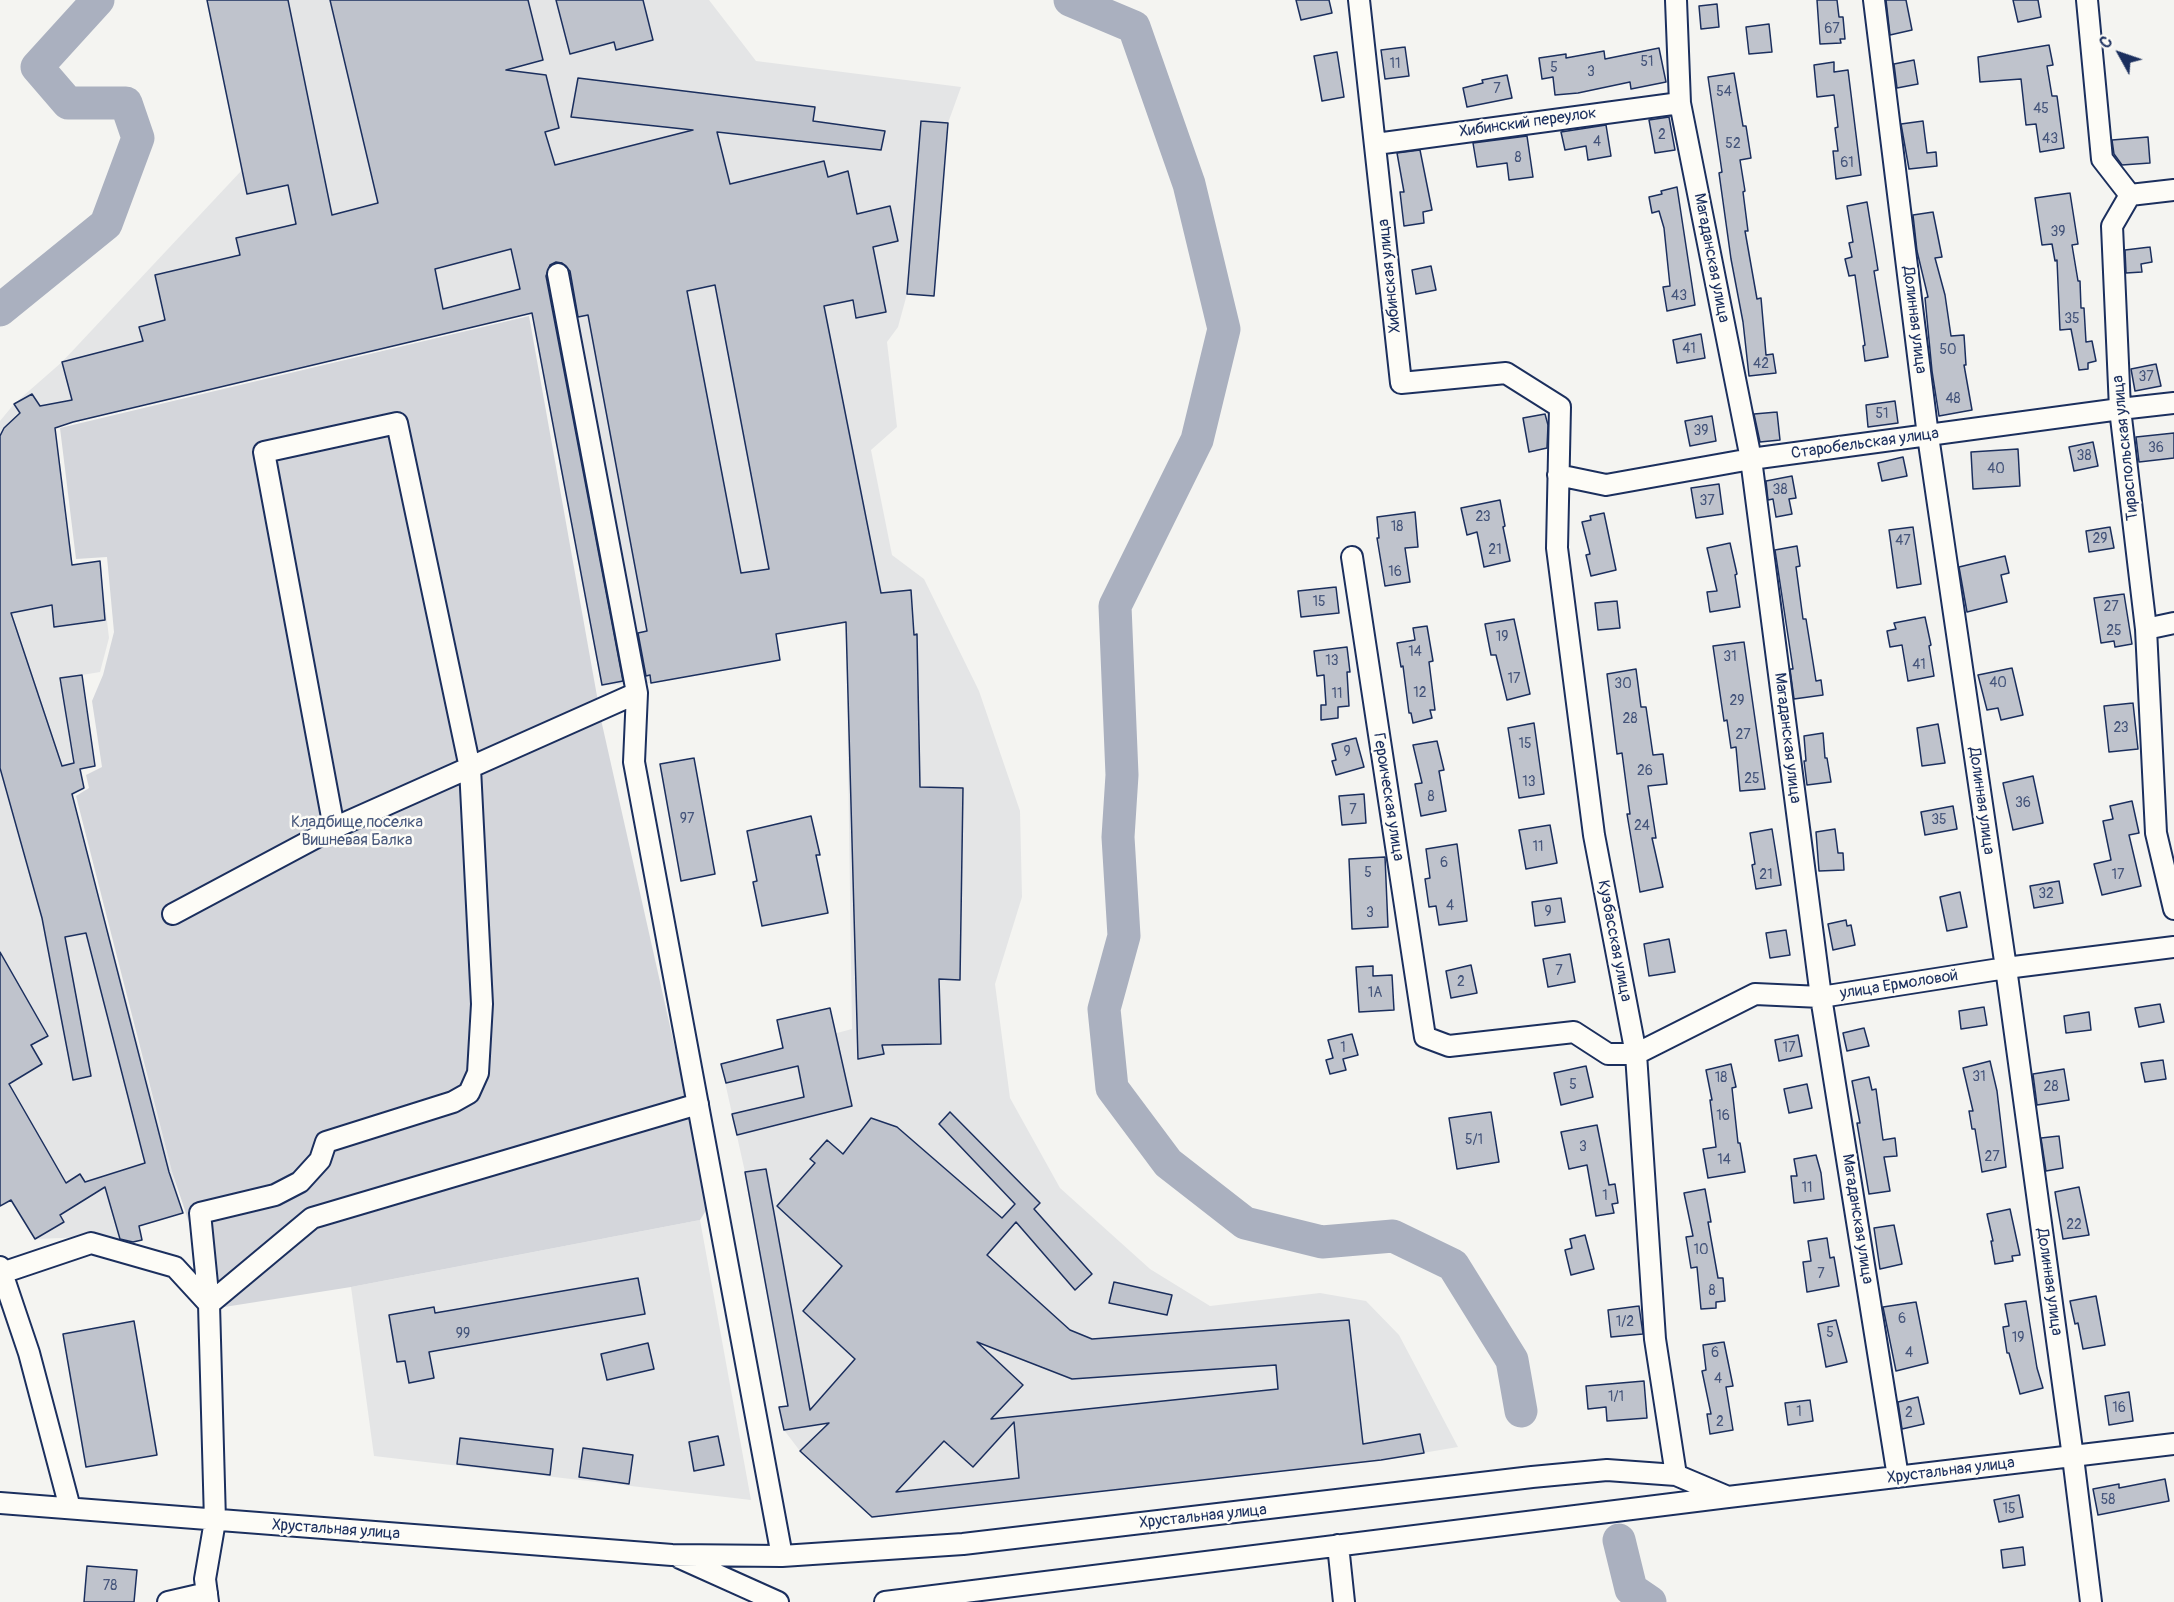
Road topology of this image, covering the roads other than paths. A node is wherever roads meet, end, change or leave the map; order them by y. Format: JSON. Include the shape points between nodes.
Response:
{"nodes":[{"id":1,"x":1359,"y":0,"type":"edge"},
{"id":2,"x":1676,"y":0,"type":"edge"},
{"id":3,"x":1874,"y":0,"type":"edge"},
{"id":4,"x":2087,"y":0,"type":"edge"},
{"id":5,"x":1680,"y":103,"type":"junction"},
{"id":6,"x":1376,"y":144,"type":"junction"},
{"id":7,"x":2174,"y":190,"type":"edge"},
{"id":8,"x":2130,"y":195,"type":"junction"},
{"id":9,"x":558,"y":274,"type":"dead end"},
{"id":10,"x":2174,"y":403,"type":"edge"},
{"id":11,"x":1560,"y":407,"type":"joint"},
{"id":12,"x":2120,"y":409,"type":"junction"},
{"id":13,"x":1928,"y":436,"type":"junction"},
{"id":14,"x":1751,"y":459,"type":"junction"},
{"id":15,"x":1558,"y":475,"type":"junction"},
{"id":16,"x":1352,"y":557,"type":"dead end"},
{"id":17,"x":2174,"y":623,"type":"edge"},
{"id":18,"x":2146,"y":630,"type":"junction"},
{"id":19,"x":637,"y":693,"type":"junction"},
{"id":20,"x":470,"y":768,"type":"junction"},
{"id":21,"x":334,"y":828,"type":"junction"},
{"id":22,"x":2165,"y":831,"type":"edge"},
{"id":23,"x":2174,"y":909,"type":"edge"},
{"id":24,"x":173,"y":914,"type":"dead end"},
{"id":25,"x":2174,"y":947,"type":"edge"},
{"id":26,"x":2006,"y":968,"type":"junction"},
{"id":27,"x":1821,"y":997,"type":"junction"},
{"id":28,"x":1636,"y":1054,"type":"junction"},
{"id":29,"x":698,"y":1104,"type":"junction"},
{"id":30,"x":1,"y":1270,"type":"edge"},
{"id":31,"x":210,"y":1304,"type":"junction"},
{"id":32,"x":2174,"y":1444,"type":"edge"},
{"id":33,"x":2073,"y":1456,"type":"junction"},
{"id":34,"x":1676,"y":1475,"type":"junction"},
{"id":35,"x":1898,"y":1477,"type":"junction"},
{"id":36,"x":1728,"y":1497,"type":"junction"},
{"id":37,"x":0,"y":1503,"type":"edge"},
{"id":38,"x":70,"y":1508,"type":"junction"},
{"id":39,"x":215,"y":1521,"type":"junction"},
{"id":40,"x":1338,"y":1545,"type":"junction"},
{"id":41,"x":672,"y":1555,"type":"junction"},
{"id":42,"x":782,"y":1556,"type":"junction"},
{"id":43,"x":971,"y":1596,"type":"edge"},
{"id":44,"x":208,"y":1597,"type":"edge"},
{"id":45,"x":168,"y":1602,"type":"edge"},
{"id":46,"x":778,"y":1602,"type":"edge"},
{"id":47,"x":885,"y":1602,"type":"edge"},
{"id":48,"x":1344,"y":1602,"type":"edge"},
{"id":49,"x":2091,"y":1602,"type":"edge"}],
"edges":[{"from":1,"to":6,"type":"street","name":"Хибинская улица"},
{"from":2,"to":5,"type":"street","name":"Магаданская улица"},
{"from":3,"to":13,"type":"street","name":"Долинная улица"},
{"from":4,"to":8,"type":"street","via":[[2102,159]]},
{"from":5,"to":6,"type":"street","name":"Хибинский переулок"},
{"from":5,"to":14,"type":"street","name":"Магаданская улица"},
{"from":6,"to":11,"type":"street","name":"Хибинская улица","via":[[1401,383],[1506,373]]},
{"from":7,"to":8,"type":"street"},
{"from":8,"to":12,"type":"street","name":"Тираспольская улица","via":[[2112,226]]},
{"from":9,"to":19,"type":"street"},
{"from":10,"to":12,"type":"street","name":"Старобельская улица"},
{"from":11,"to":15,"type":"street","name":"Кузбасская улица"},
{"from":12,"to":13,"type":"street","name":"Старобельская улица"},
{"from":12,"to":18,"type":"street","name":"Тираспольская улица"},
{"from":13,"to":14,"type":"street","name":"Старобельская улица"},
{"from":13,"to":26,"type":"street","name":"Долинная улица"},
{"from":14,"to":15,"type":"street","name":"Старобельская улица","via":[[1606,485]]},
{"from":14,"to":27,"type":"street","name":"Магаданская улица"},
{"from":15,"to":28,"type":"street","name":"Кузбасская улица","via":[[1557,548],[1594,835]]},
{"from":16,"to":28,"type":"street","name":"Героическая улица","via":[[1425,1037],[1449,1047],[1574,1032],[1608,1054]]},
{"from":17,"to":18,"type":"street"},
{"from":18,"to":22,"type":"street","name":"Тираспольская улица"},
{"from":19,"to":20,"type":"street"},
{"from":19,"to":29,"type":"street","via":[[634,762]]},
{"from":20,"to":21,"type":"street"},
{"from":20,"to":21,"type":"street","via":[[397,423],[264,452]]},
{"from":20,"to":31,"type":"street","via":[[482,1004],[478,1073],[469,1093],[453,1102],[326,1142],[320,1160],[300,1182],[275,1195],[200,1213]]},
{"from":21,"to":24,"type":"street"},
{"from":22,"to":23,"type":"street","name":"Тираспольская улица"},
{"from":25,"to":26,"type":"street","name":"улица Ермоловой"},
{"from":26,"to":27,"type":"street","name":"улица Ермоловой"},
{"from":26,"to":33,"type":"street","name":"Долинная улица"},
{"from":27,"to":28,"type":"street","name":"улица Ермоловой","via":[[1755,994]]},
{"from":27,"to":35,"type":"street","name":"Магаданская улица"},
{"from":28,"to":34,"type":"street","name":"Кузбасская улица","via":[[1655,1339]]},
{"from":29,"to":31,"type":"street","via":[[312,1218]]},
{"from":29,"to":42,"type":"street"},
{"from":30,"to":31,"type":"street","via":[[90,1244],[175,1267]]},
{"from":30,"to":38,"type":"street","via":[[29,1353]]},
{"from":31,"to":39,"type":"street"},
{"from":32,"to":33,"type":"street","name":"Хрустальная улица"},
{"from":33,"to":35,"type":"street","name":"Хрустальная улица"},
{"from":33,"to":49,"type":"street","name":"Долинная улица"},
{"from":34,"to":36,"type":"street","name":"Хрустальная улица"},
{"from":34,"to":42,"type":"street","name":"Хрустальная улица","via":[[1596,1471],[963,1544]]},
{"from":35,"to":36,"type":"street","name":"Хрустальная улица"},
{"from":36,"to":40,"type":"street","name":"Хрустальная улица"},
{"from":37,"to":38,"type":"street","name":"Хрустальная улица"},
{"from":38,"to":39,"type":"street","name":"Хрустальная улица"},
{"from":39,"to":41,"type":"street","name":"Хрустальная улица"},
{"from":39,"to":44,"type":"street","via":[[205,1579]]},
{"from":40,"to":43,"type":"street","name":"Хрустальная улица"},
{"from":40,"to":48,"type":"street"},
{"from":41,"to":42,"type":"street","name":"Хрустальная улица"},
{"from":41,"to":46,"type":"street","name":"Хрустальная улица"},
{"from":43,"to":47,"type":"street","name":"Хрустальная улица"},
{"from":44,"to":45,"type":"street"}]}
